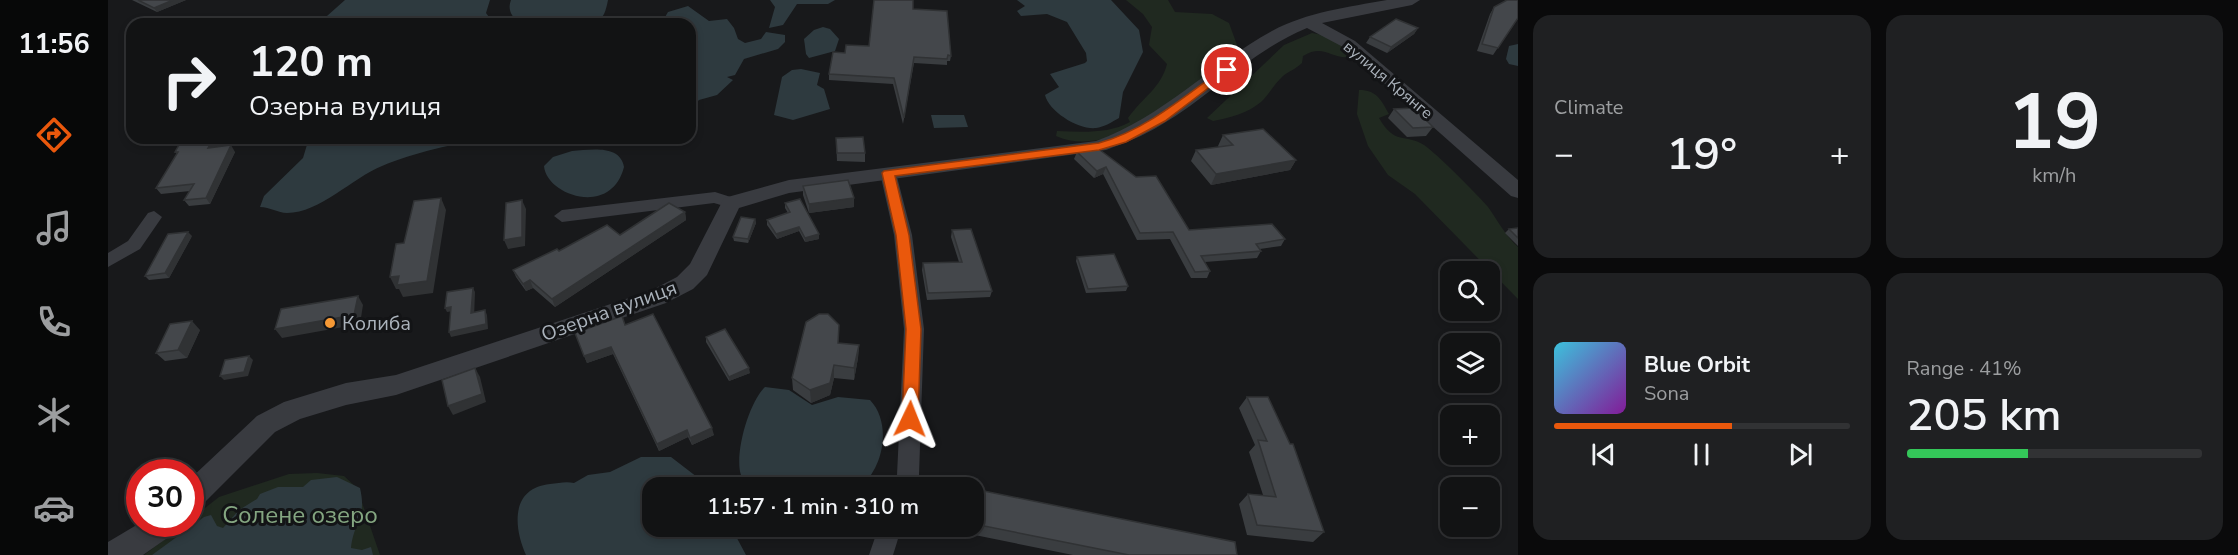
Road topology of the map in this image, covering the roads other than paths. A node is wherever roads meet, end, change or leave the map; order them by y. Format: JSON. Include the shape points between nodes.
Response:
{"nodes":[{"id":1,"x":1412,"y":0,"type":"edge"},
{"id":2,"x":1308,"y":22,"type":"junction"},
{"id":3,"x":888,"y":173,"type":"junction"},
{"id":4,"x":1518,"y":191,"type":"edge"},
{"id":5,"x":731,"y":203,"type":"junction"},
{"id":6,"x":562,"y":216,"type":"dead end"},
{"id":7,"x":154,"y":218,"type":"dead end"},
{"id":8,"x":108,"y":261,"type":"edge"},
{"id":9,"x":907,"y":477,"type":"edge"},
{"id":10,"x":204,"y":484,"type":"edge"},
{"id":11,"x":144,"y":537,"type":"edge"},
{"id":12,"x":888,"y":537,"type":"edge"},
{"id":13,"x":112,"y":555,"type":"edge"},
{"id":14,"x":882,"y":555,"type":"edge"}],
"edges":[{"from":1,"to":2,"type":"street","name":"вулиця Крянге"},
{"from":2,"to":3,"type":"street","via":[[1260,45],[1161,118],[1122,140]]},
{"from":2,"to":4,"type":"street","name":"вулиця Крянге","via":[[1349,44]]},
{"from":3,"to":5,"type":"street","via":[[789,187]]},
{"from":3,"to":9,"type":"street","via":[[903,235],[914,329]]},
{"from":5,"to":6,"type":"street","via":[[715,197]]},
{"from":5,"to":10,"type":"street","name":"Озерна вулиця","via":[[699,269],[685,283],[658,297],[396,385],[346,394],[293,410],[266,424]]},
{"from":7,"to":8,"type":"street","via":[[134,245]]},
{"from":11,"to":13,"type":"street"},
{"from":12,"to":14,"type":"street"}]}
